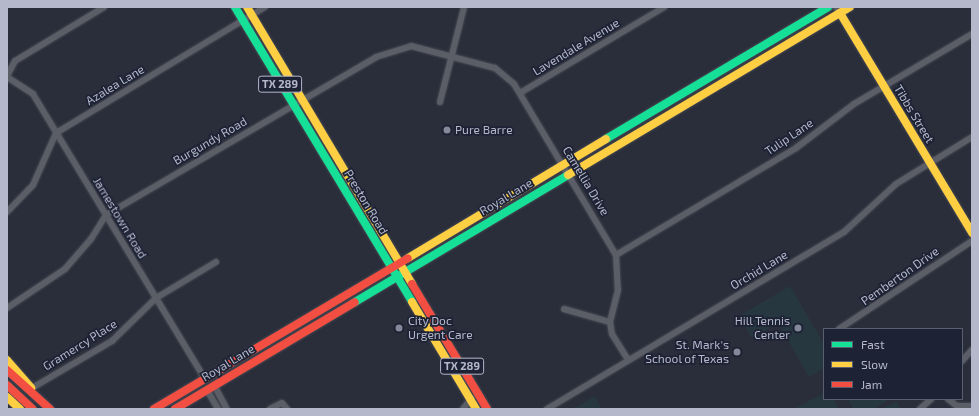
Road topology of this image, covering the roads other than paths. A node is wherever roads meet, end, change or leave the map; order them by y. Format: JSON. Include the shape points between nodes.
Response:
{"nodes":[{"id":1,"x":104,"y":7,"type":"edge"},
{"id":2,"x":235,"y":7,"type":"edge"},
{"id":3,"x":247,"y":7,"type":"edge"},
{"id":4,"x":265,"y":7,"type":"edge"},
{"id":5,"x":464,"y":7,"type":"edge"},
{"id":6,"x":664,"y":7,"type":"edge"},
{"id":7,"x":828,"y":7,"type":"edge"},
{"id":8,"x":850,"y":7,"type":"edge"},
{"id":9,"x":838,"y":10,"type":"edge"},
{"id":10,"x":252,"y":16,"type":"junction"},
{"id":11,"x":243,"y":21,"type":"junction"},
{"id":12,"x":972,"y":34,"type":"edge"},
{"id":13,"x":452,"y":56,"type":"junction"},
{"id":14,"x":7,"y":77,"type":"edge"},
{"id":15,"x":883,"y":87,"type":"junction"},
{"id":16,"x":692,"y":88,"type":"junction"},
{"id":17,"x":520,"y":93,"type":"junction"},
{"id":18,"x":698,"y":97,"type":"junction"},
{"id":19,"x":302,"y":100,"type":"junction"},
{"id":20,"x":440,"y":102,"type":"dead end"},
{"id":21,"x":293,"y":105,"type":"junction"},
{"id":22,"x":56,"y":133,"type":"junction"},
{"id":23,"x":972,"y":137,"type":"edge"},
{"id":24,"x":328,"y":144,"type":"junction"},
{"id":25,"x":319,"y":149,"type":"junction"},
{"id":26,"x":929,"y":163,"type":"junction"},
{"id":27,"x":563,"y":165,"type":"junction"},
{"id":28,"x":568,"y":174,"type":"junction"},
{"id":29,"x":349,"y":179,"type":"junction"},
{"id":30,"x":341,"y":185,"type":"junction"},
{"id":31,"x":7,"y":212,"type":"edge"},
{"id":32,"x":106,"y":215,"type":"junction"},
{"id":33,"x":972,"y":233,"type":"edge"},
{"id":34,"x":972,"y":241,"type":"edge"},
{"id":35,"x":616,"y":255,"type":"junction"},
{"id":36,"x":399,"y":261,"type":"junction"},
{"id":37,"x":216,"y":262,"type":"dead end"},
{"id":38,"x":391,"y":266,"type":"junction"},
{"id":39,"x":405,"y":271,"type":"junction"},
{"id":40,"x":397,"y":276,"type":"junction"},
{"id":41,"x":156,"y":298,"type":"junction"},
{"id":42,"x":328,"y":305,"type":"junction"},
{"id":43,"x":7,"y":308,"type":"edge"},
{"id":44,"x":564,"y":309,"type":"dead end"},
{"id":45,"x":334,"y":314,"type":"junction"},
{"id":46,"x":306,"y":318,"type":"junction"},
{"id":47,"x":610,"y":322,"type":"junction"},
{"id":48,"x":312,"y":328,"type":"junction"},
{"id":49,"x":842,"y":328,"type":"edge"},
{"id":50,"x":450,"y":347,"type":"junction"},
{"id":51,"x":972,"y":350,"type":"edge"},
{"id":52,"x":248,"y":353,"type":"junction"},
{"id":53,"x":455,"y":354,"type":"junction"},
{"id":54,"x":444,"y":355,"type":"junction"},
{"id":55,"x":7,"y":360,"type":"edge"},
{"id":56,"x":628,"y":360,"type":"junction"},
{"id":57,"x":963,"y":360,"type":"edge"},
{"id":58,"x":254,"y":362,"type":"junction"},
{"id":59,"x":7,"y":370,"type":"edge"},
{"id":60,"x":205,"y":379,"type":"junction"},
{"id":61,"x":7,"y":385,"type":"edge"},
{"id":62,"x":32,"y":388,"type":"junction"},
{"id":63,"x":210,"y":388,"type":"junction"},
{"id":64,"x":477,"y":392,"type":"junction"},
{"id":65,"x":7,"y":397,"type":"edge"},
{"id":66,"x":470,"y":400,"type":"junction"},
{"id":67,"x":930,"y":400,"type":"edge"},
{"id":68,"x":949,"y":400,"type":"edge"},
{"id":69,"x":972,"y":406,"type":"edge"},
{"id":70,"x":20,"y":409,"type":"edge"},
{"id":71,"x":33,"y":409,"type":"edge"},
{"id":72,"x":50,"y":409,"type":"edge"},
{"id":73,"x":154,"y":409,"type":"edge"},
{"id":74,"x":175,"y":409,"type":"edge"},
{"id":75,"x":218,"y":409,"type":"edge"},
{"id":76,"x":227,"y":409,"type":"edge"},
{"id":77,"x":270,"y":409,"type":"edge"},
{"id":78,"x":287,"y":409,"type":"edge"},
{"id":79,"x":463,"y":409,"type":"edge"},
{"id":80,"x":476,"y":409,"type":"edge"},
{"id":81,"x":487,"y":409,"type":"edge"},
{"id":82,"x":547,"y":409,"type":"edge"},
{"id":83,"x":920,"y":409,"type":"edge"}],
"edges":[{"from":1,"to":14,"type":"street","via":[[15,61]]},
{"from":2,"to":11,"type":"main road","name":"Preston Road","number":"TX 289"},
{"from":3,"to":10,"type":"main road","name":"Preston Road","number":"TX 289"},
{"from":4,"to":10,"type":"street","name":"Azalea Lane"},
{"from":5,"to":13,"type":"street"},
{"from":6,"to":17,"type":"street","name":"Lavendale Avenue"},
{"from":7,"to":16,"type":"main road","name":"Royal Lane"},
{"from":8,"to":9,"type":"main road","name":"Royal Lane"},
{"from":9,"to":15,"type":"main road","name":"Tibbs Street"},
{"from":9,"to":18,"type":"main road","name":"Royal Lane"},
{"from":10,"to":11,"type":"street","name":"Azalea Lane"},
{"from":10,"to":19,"type":"main road","name":"Preston Road","number":"TX 289"},
{"from":11,"to":21,"type":"main road","name":"Preston Road","number":"TX 289"},
{"from":11,"to":22,"type":"street","name":"Azalea Lane"},
{"from":12,"to":15,"type":"street","name":"Tulip Lane"},
{"from":13,"to":17,"type":"street","name":"Camellia Drive","via":[[495,68],[508,77]]},
{"from":13,"to":19,"type":"street","name":"Burgundy Road","via":[[423,47],[393,49]]},
{"from":13,"to":20,"type":"street"},
{"from":14,"to":22,"type":"street","name":"Jamestown Road","via":[[33,94]]},
{"from":15,"to":26,"type":"main road","name":"Tibbs Street"},
{"from":15,"to":35,"type":"street","name":"Tulip Lane","via":[[844,111],[796,148]]},
{"from":16,"to":18,"type":"main road"},
{"from":16,"to":27,"type":"main road","name":"Royal Lane"},
{"from":17,"to":27,"type":"street","name":"Camellia Drive"},
{"from":18,"to":28,"type":"main road","name":"Royal Lane"},
{"from":19,"to":21,"type":"street","name":"Burgundy Road"},
{"from":19,"to":24,"type":"main road","name":"Preston Road","number":"TX 289"},
{"from":21,"to":25,"type":"main road","name":"Preston Road","number":"TX 289"},
{"from":21,"to":32,"type":"street","name":"Burgundy Road"},
{"from":22,"to":31,"type":"street","via":[[33,185]]},
{"from":22,"to":32,"type":"street","name":"Jamestown Road"},
{"from":23,"to":26,"type":"street","name":"Orchid Lane"},
{"from":24,"to":25,"type":"main road"},
{"from":24,"to":29,"type":"main road","name":"Preston Road","number":"TX 289"},
{"from":25,"to":30,"type":"main road","name":"Preston Road","number":"TX 289"},
{"from":26,"to":33,"type":"main road","name":"Tibbs Street"},
{"from":26,"to":56,"type":"street","name":"Orchid Lane","via":[[896,184],[844,232]]},
{"from":27,"to":28,"type":"street","name":"Camellia Drive"},
{"from":27,"to":36,"type":"main road","name":"Royal Lane"},
{"from":28,"to":35,"type":"street","name":"Camellia Drive"},
{"from":28,"to":39,"type":"main road","name":"Royal Lane"},
{"from":29,"to":30,"type":"main road"},
{"from":29,"to":36,"type":"main road","name":"Preston Road","number":"TX 289"},
{"from":30,"to":38,"type":"main road","name":"Preston Road","number":"TX 289"},
{"from":32,"to":41,"type":"street","name":"Jamestown Road"},
{"from":32,"to":43,"type":"street","name":"Burgundy Road","via":[[91,239],[65,269]]},
{"from":34,"to":49,"type":"street","name":"Pemberton Drive"},
{"from":35,"to":47,"type":"street","name":"Camellia Drive","via":[[618,290]]},
{"from":36,"to":38,"type":"main road","name":"Royal Lane"},
{"from":36,"to":39,"type":"main road","name":"Preston Road","number":"TX 289"},
{"from":37,"to":41,"type":"street","name":"Gramercy Place"},
{"from":38,"to":40,"type":"main road","name":"Preston Road","number":"TX 289"},
{"from":38,"to":42,"type":"main road","name":"Royal Lane"},
{"from":39,"to":40,"type":"main road","name":"Royal Lane"},
{"from":39,"to":50,"type":"main road","name":"Preston Road","number":"TX 289"},
{"from":40,"to":45,"type":"main road","name":"Royal Lane"},
{"from":40,"to":54,"type":"main road","name":"Preston Road","number":"TX 289"},
{"from":41,"to":60,"type":"street","name":"Jamestown Road"},
{"from":41,"to":62,"type":"street","name":"Gramercy Place","via":[[117,337]]},
{"from":42,"to":45,"type":"main road"},
{"from":42,"to":46,"type":"main road","name":"Royal Lane"},
{"from":44,"to":47,"type":"street"},
{"from":45,"to":48,"type":"main road","name":"Royal Lane"},
{"from":46,"to":48,"type":"main road"},
{"from":46,"to":52,"type":"main road","name":"Royal Lane"},
{"from":47,"to":56,"type":"street","via":[[612,334]]},
{"from":48,"to":58,"type":"main road","name":"Royal Lane"},
{"from":50,"to":53,"type":"main road","name":"Preston Road","number":"TX 289"},
{"from":50,"to":54,"type":"main road"},
{"from":51,"to":57,"type":"street"},
{"from":52,"to":58,"type":"main road"},
{"from":52,"to":60,"type":"main road","name":"Royal Lane"},
{"from":53,"to":54,"type":"main road"},
{"from":53,"to":64,"type":"main road","name":"Preston Road","number":"TX 289"},
{"from":54,"to":66,"type":"main road","name":"Preston Road","number":"TX 289"},
{"from":55,"to":62,"type":"main road"},
{"from":56,"to":82,"type":"street","name":"Orchid Lane"},
{"from":58,"to":63,"type":"main road","name":"Royal Lane"},
{"from":59,"to":72,"type":"main road"},
{"from":60,"to":63,"type":"main road"},
{"from":60,"to":73,"type":"main road","name":"Royal Lane"},
{"from":61,"to":71,"type":"main road"},
{"from":62,"to":72,"type":"main road"},
{"from":63,"to":74,"type":"main road","name":"Royal Lane"},
{"from":63,"to":75,"type":"street"},
{"from":63,"to":76,"type":"street"},
{"from":64,"to":66,"type":"street"},
{"from":64,"to":81,"type":"main road","name":"Preston Road","number":"TX 289"},
{"from":65,"to":70,"type":"main road"},
{"from":66,"to":79,"type":"street"},
{"from":66,"to":80,"type":"main road","name":"Preston Road","number":"TX 289"},
{"from":67,"to":83,"type":"street"},
{"from":68,"to":69,"type":"street","via":[[957,406]]},
{"from":77,"to":78,"type":"street","via":[[281,403]]}]}
